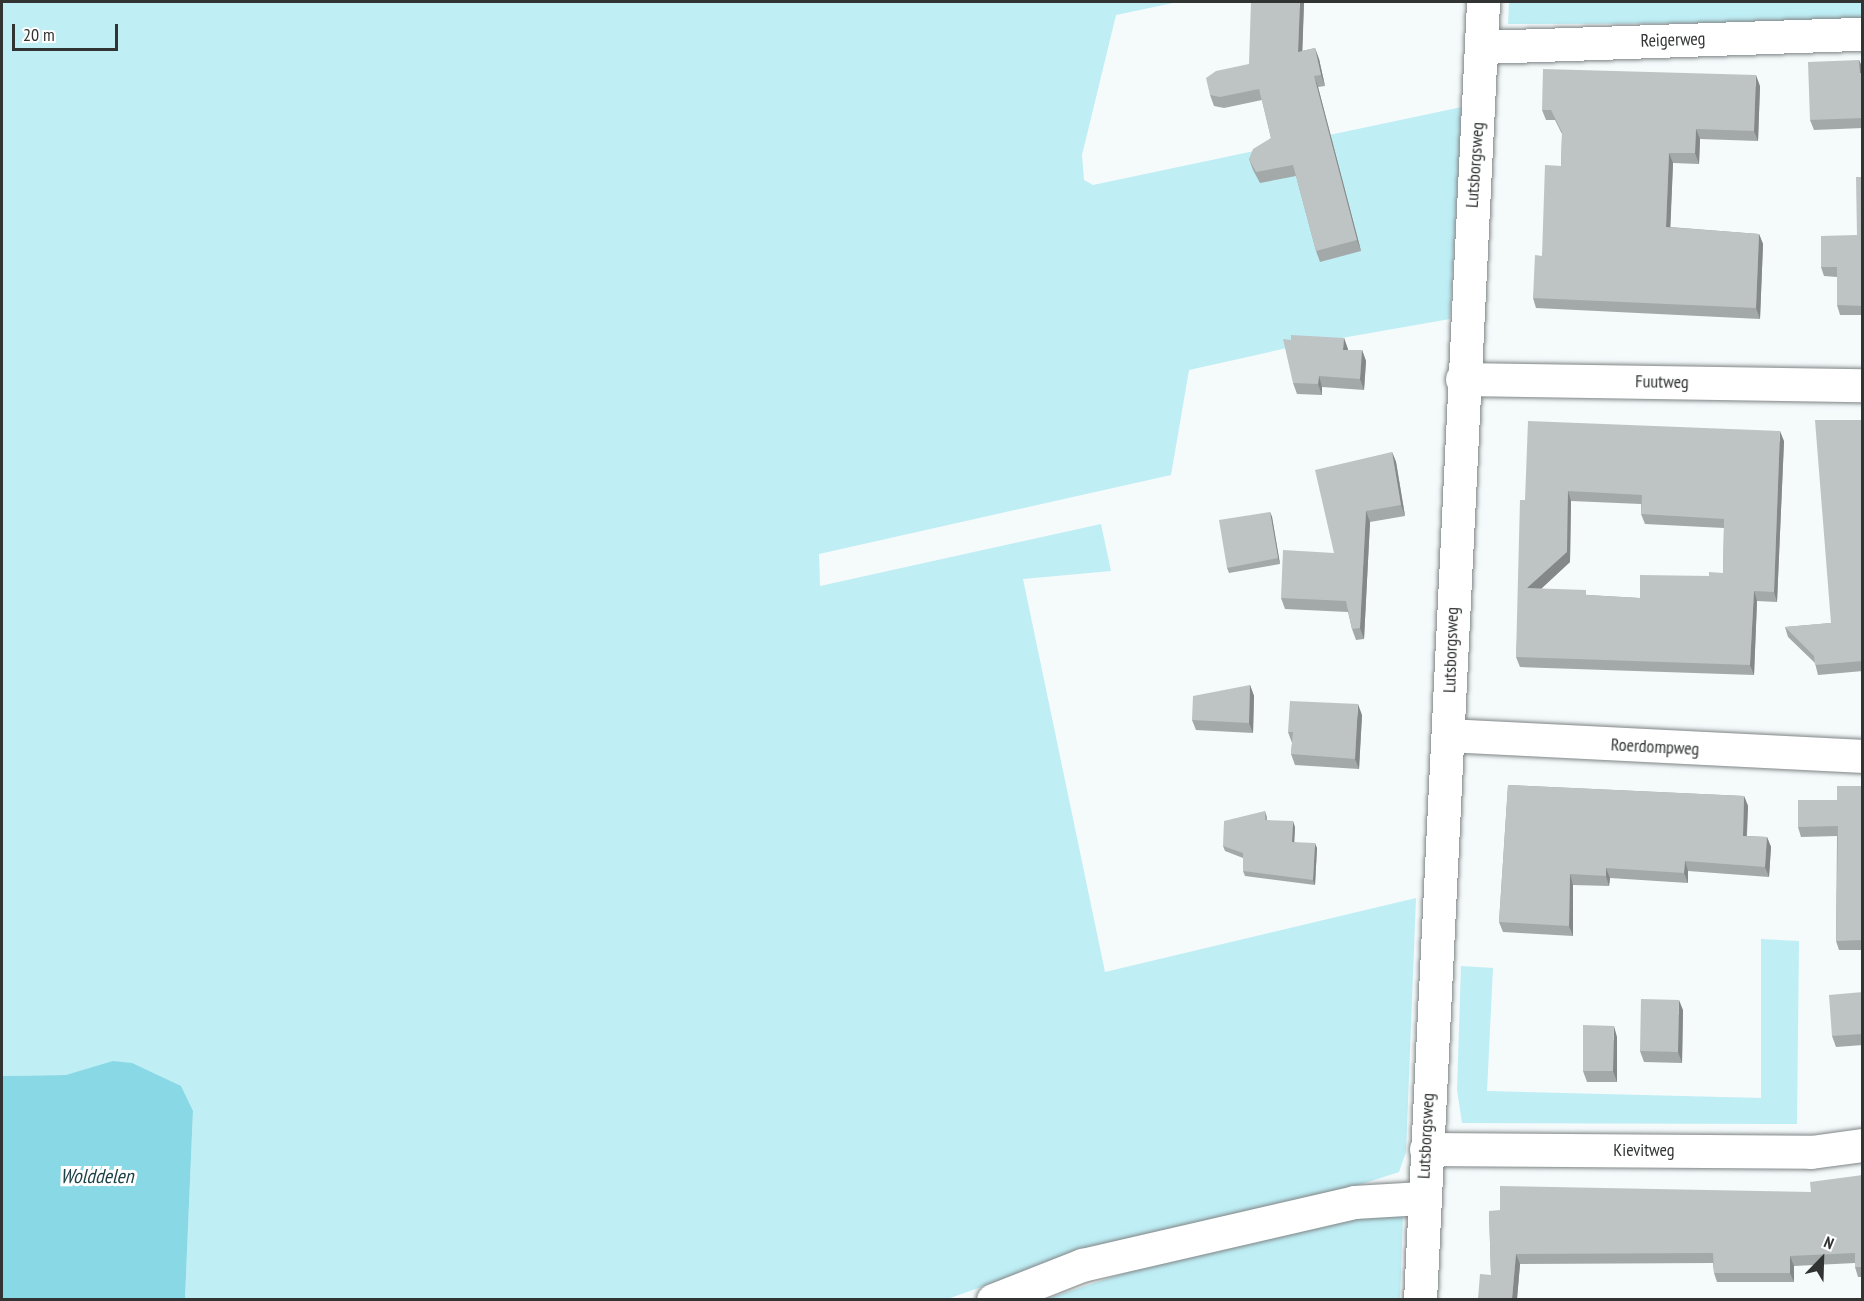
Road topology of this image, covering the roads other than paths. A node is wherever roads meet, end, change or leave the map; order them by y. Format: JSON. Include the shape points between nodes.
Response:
{"nodes":[{"id":1,"x":1483,"y":2,"type":"edge"},
{"id":2,"x":1863,"y":34,"type":"edge"},
{"id":3,"x":1483,"y":47,"type":"junction"},
{"id":4,"x":1462,"y":379,"type":"junction"},
{"id":5,"x":1863,"y":385,"type":"edge"},
{"id":6,"x":1448,"y":735,"type":"junction"},
{"id":7,"x":1863,"y":756,"type":"edge"},
{"id":8,"x":1863,"y":1144,"type":"edge"},
{"id":9,"x":1426,"y":1149,"type":"junction"},
{"id":10,"x":1422,"y":1198,"type":"junction"},
{"id":11,"x":993,"y":1299,"type":"edge"},
{"id":12,"x":1420,"y":1299,"type":"edge"}],
"edges":[{"from":1,"to":3,"type":"street","name":"Lutsborgsweg"},
{"from":2,"to":3,"type":"street","name":"Reigerweg"},
{"from":3,"to":4,"type":"street","name":"Lutsborgsweg"},
{"from":4,"to":5,"type":"street","name":"Fuutweg"},
{"from":4,"to":6,"type":"street","name":"Lutsborgsweg"},
{"from":6,"to":7,"type":"street","name":"Roerdompweg"},
{"from":6,"to":9,"type":"street","name":"Lutsborgsweg"},
{"from":8,"to":9,"type":"street","name":"Kievitweg","via":[[1810,1152]]},
{"from":9,"to":10,"type":"street","name":"Lutsborgsweg"},
{"from":10,"to":11,"type":"street","via":[[1354,1202],[1094,1263]]},
{"from":10,"to":12,"type":"street","name":"Lutsborgsweg"}]}
